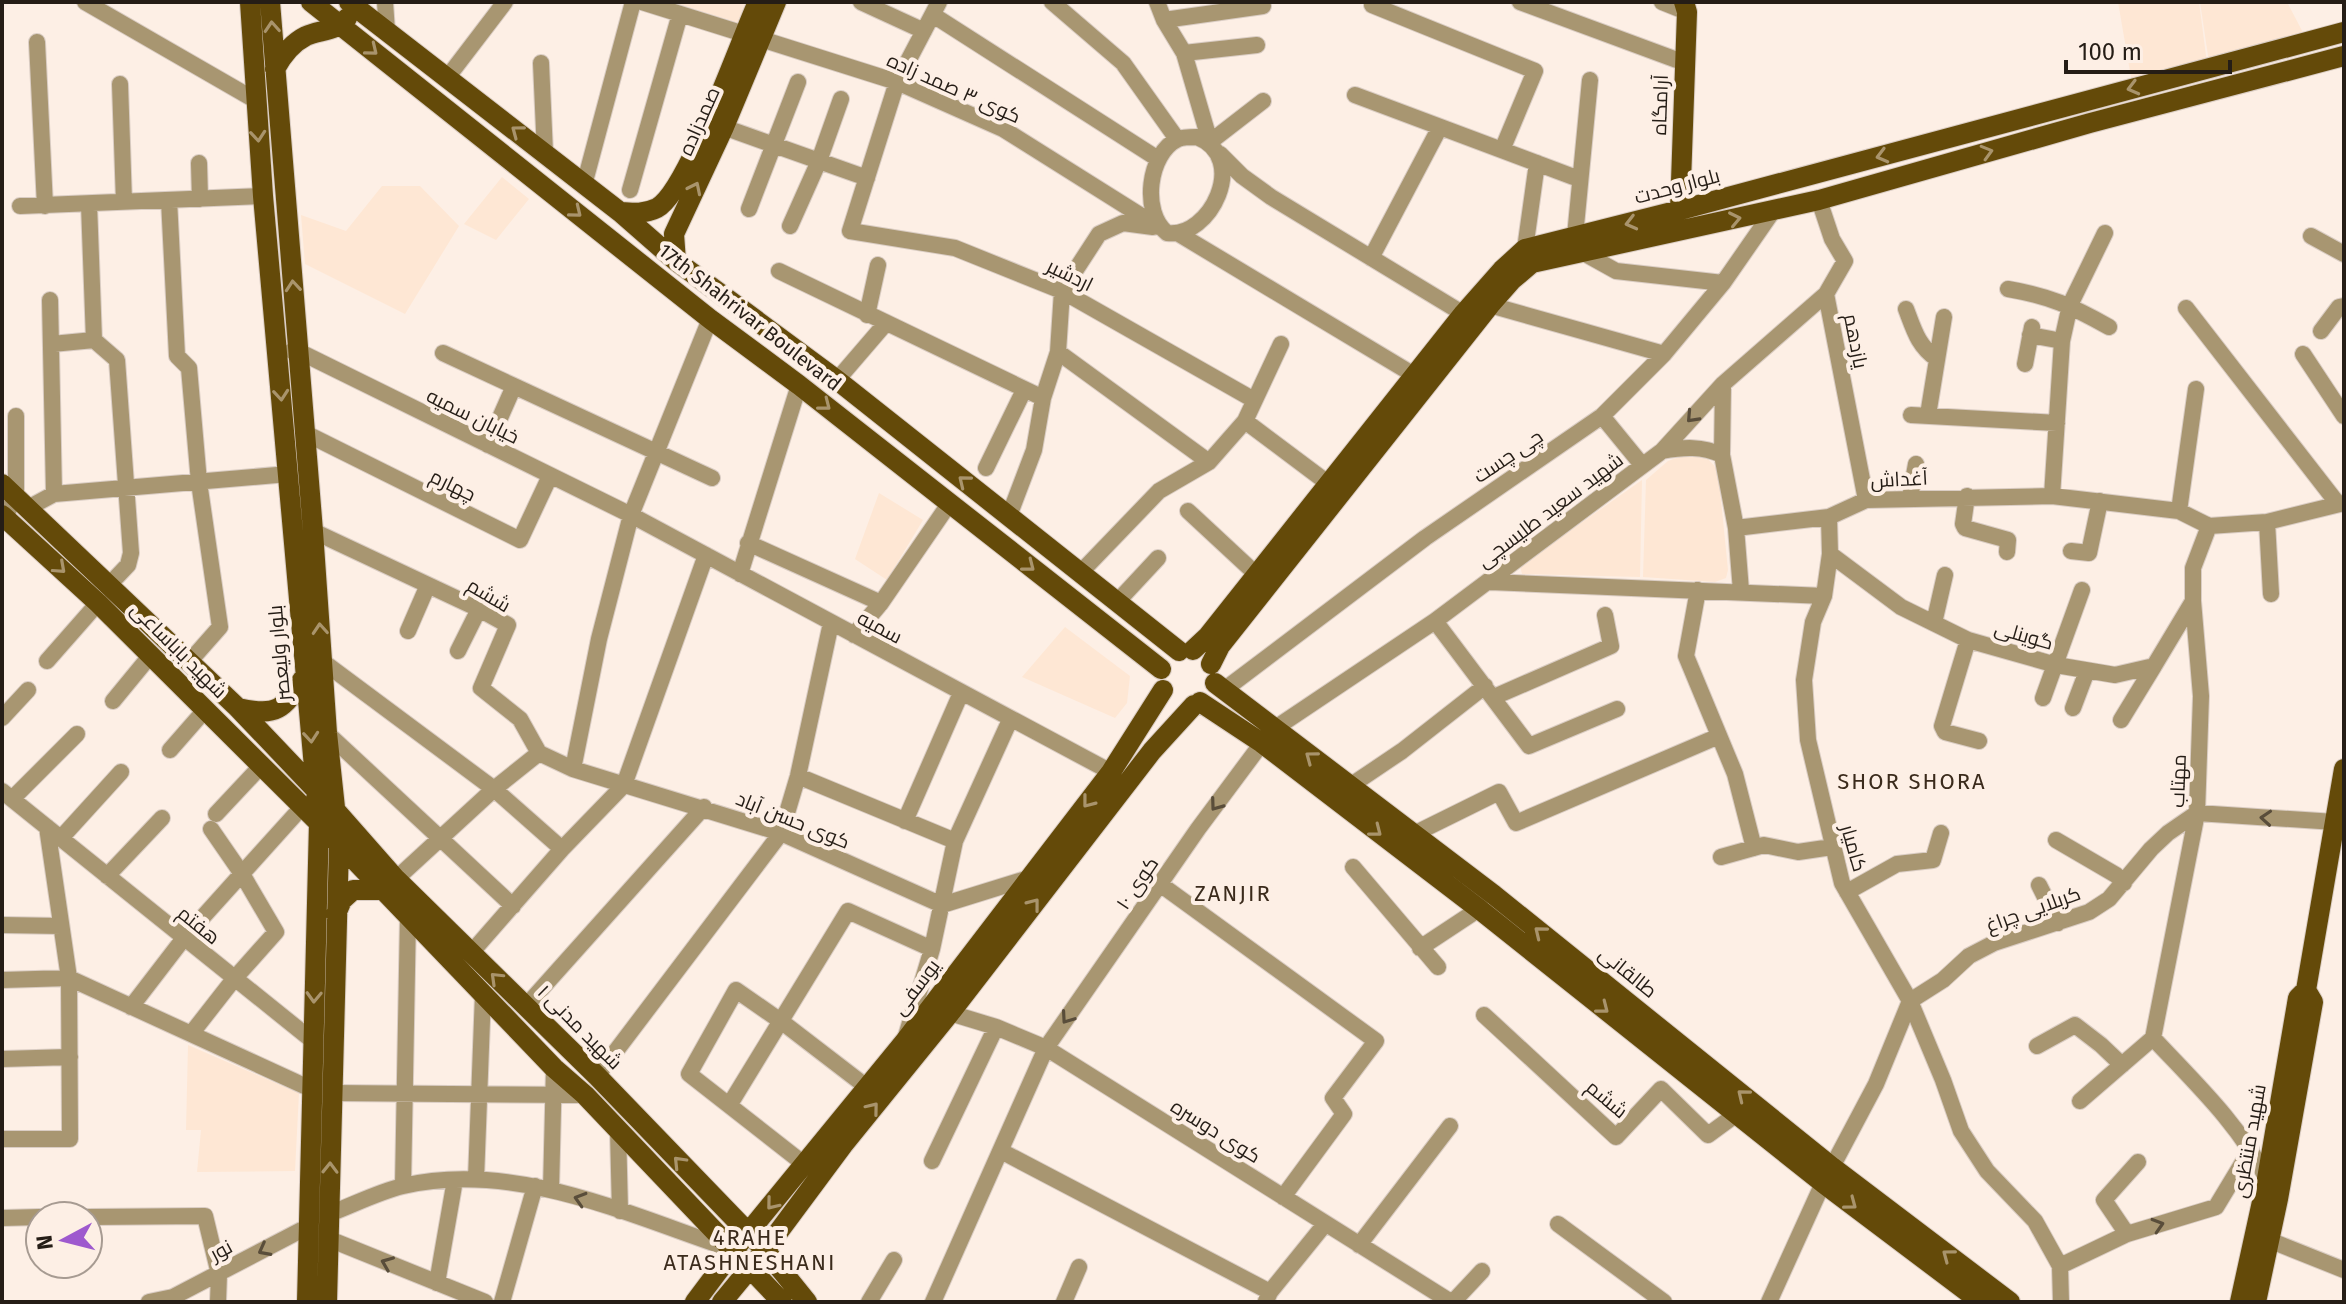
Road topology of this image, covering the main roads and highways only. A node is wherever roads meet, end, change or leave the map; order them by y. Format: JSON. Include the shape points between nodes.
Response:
{"nodes":[{"id":1,"x":250,"y":2,"type":"edge"},
{"id":2,"x":270,"y":2,"type":"edge"},
{"id":3,"x":311,"y":2,"type":"edge"},
{"id":4,"x":758,"y":2,"type":"edge"},
{"id":5,"x":776,"y":2,"type":"edge"},
{"id":6,"x":352,"y":4,"type":"edge"},
{"id":7,"x":1686,"y":7,"type":"edge"},
{"id":8,"x":342,"y":25,"type":"junction"},
{"id":9,"x":2344,"y":32,"type":"edge"},
{"id":10,"x":752,"y":36,"type":"junction"},
{"id":11,"x":2344,"y":56,"type":"edge"},
{"id":12,"x":275,"y":69,"type":"junction"},
{"id":13,"x":717,"y":125,"type":"junction"},
{"id":14,"x":1680,"y":210,"type":"junction"},
{"id":15,"x":620,"y":212,"type":"junction"},
{"id":16,"x":1578,"y":244,"type":"junction"},
{"id":17,"x":676,"y":261,"type":"junction"},
{"id":18,"x":1484,"y":301,"type":"junction"},
{"id":19,"x":1335,"y":488,"type":"junction"},
{"id":20,"x":15,"y":496,"type":"edge"},
{"id":21,"x":1004,"y":512,"type":"junction"},
{"id":22,"x":3,"y":518,"type":"edge"},
{"id":23,"x":982,"y":530,"type":"junction"},
{"id":24,"x":1186,"y":650,"type":"junction"},
{"id":25,"x":1161,"y":669,"type":"junction"},
{"id":26,"x":305,"y":676,"type":"junction"},
{"id":27,"x":1217,"y":679,"type":"junction"},
{"id":28,"x":1163,"y":690,"type":"junction"},
{"id":29,"x":1197,"y":703,"type":"junction"},
{"id":30,"x":238,"y":708,"type":"junction"},
{"id":31,"x":1268,"y":736,"type":"junction"},
{"id":32,"x":1134,"y":740,"type":"junction"},
{"id":33,"x":1152,"y":751,"type":"junction"},
{"id":34,"x":2344,"y":769,"type":"edge"},
{"id":35,"x":315,"y":789,"type":"junction"},
{"id":36,"x":337,"y":812,"type":"junction"},
{"id":37,"x":2339,"y":821,"type":"edge"},
{"id":38,"x":319,"y":823,"type":"junction"},
{"id":39,"x":339,"y":845,"type":"junction"},
{"id":40,"x":390,"y":885,"type":"junction"},
{"id":41,"x":335,"y":918,"type":"junction"},
{"id":42,"x":571,"y":1052,"type":"junction"},
{"id":43,"x":554,"y":1068,"type":"junction"},
{"id":44,"x":836,"y":1140,"type":"junction"},
{"id":45,"x":1827,"y":1175,"type":"junction"},
{"id":46,"x":2269,"y":1192,"type":"junction"},
{"id":47,"x":329,"y":1214,"type":"junction"},
{"id":48,"x":309,"y":1226,"type":"junction"},
{"id":49,"x":748,"y":1233,"type":"junction"},
{"id":50,"x":734,"y":1250,"type":"junction"},
{"id":51,"x":765,"y":1250,"type":"junction"},
{"id":52,"x":751,"y":1266,"type":"junction"},
{"id":53,"x":307,"y":1302,"type":"edge"},
{"id":54,"x":327,"y":1302,"type":"edge"},
{"id":55,"x":695,"y":1302,"type":"edge"},
{"id":56,"x":722,"y":1302,"type":"edge"},
{"id":57,"x":782,"y":1302,"type":"edge"},
{"id":58,"x":807,"y":1302,"type":"edge"},
{"id":59,"x":1981,"y":1302,"type":"edge"},
{"id":60,"x":2010,"y":1302,"type":"edge"},
{"id":61,"x":2240,"y":1302,"type":"edge"},
{"id":62,"x":2256,"y":1302,"type":"edge"}],
"edges":[{"from":1,"to":26,"type":"main road","name":"بلوار ولیعصر","one_way":true},
{"from":12,"to":2,"type":"main road","name":"بلوار ولیعصر","one_way":true},
{"from":3,"to":8,"type":"main road","name":"17th Shahrivar Boulevard"},
{"from":4,"to":10,"type":"main road","name":"صمدزاده"},
{"from":5,"to":10,"type":"main road","name":"صمدزاده"},
{"from":6,"to":8,"type":"main road"},
{"from":15,"to":6,"type":"main road","name":"17th Shahrivar Boulevard","one_way":true},
{"from":7,"to":14,"type":"main road","name":"آرامگاه"},
{"from":8,"to":12,"type":"main road","via":[[303,37]]},
{"from":8,"to":23,"type":"main road","name":"17th Shahrivar Boulevard","one_way":true},
{"from":9,"to":14,"type":"main road","name":"بلوار وحدت","one_way":true},
{"from":10,"to":13,"type":"main road","name":"صمدزاده"},
{"from":16,"to":11,"type":"main road","name":"بلوار وحدت","one_way":true,"via":[[1819,200]]},
{"from":36,"to":12,"type":"main road","name":"بلوار ولیعصر","one_way":true},
{"from":13,"to":15,"type":"main road","name":"صمدزاده","via":[[669,198],[641,213]]},
{"from":17,"to":13,"type":"main road","name":"صمدزاده","one_way":true,"via":[[674,234]]},
{"from":14,"to":16,"type":"main road","name":"بلوار وحدت","one_way":true},
{"from":15,"to":17,"type":"main road","name":"17th Shahrivar Boulevard"},
{"from":16,"to":18,"type":"main road","name":"بلوار وحدت","via":[[1532,263]]},
{"from":16,"to":18,"type":"main road","name":"بلوار وحدت","via":[[1525,249],[1502,270]]},
{"from":21,"to":17,"type":"main road","name":"17th Shahrivar Boulevard","one_way":true},
{"from":18,"to":19,"type":"main road","name":"بلوار وحدت"},
{"from":19,"to":24,"type":"main road","name":"بلوار وحدت","via":[[1208,636]]},
{"from":19,"to":27,"type":"main road","name":"بلوار وحدت","via":[[1220,646]]},
{"from":20,"to":30,"type":"main road","name":"شهید باباساعی"},
{"from":21,"to":23,"type":"main road"},
{"from":21,"to":24,"type":"main road","name":"17th Shahrivar Boulevard"},
{"from":22,"to":38,"type":"main road","name":"شهید باباساعی","one_way":true,"via":[[98,603]]},
{"from":23,"to":25,"type":"main road","name":"17th Shahrivar Boulevard","one_way":true},
{"from":24,"to":25,"type":"main road"},
{"from":24,"to":27,"type":"main road","via":[[1203,655]]},
{"from":25,"to":28,"type":"main road"},
{"from":26,"to":30,"type":"main road","via":[[286,705],[263,713]]},
{"from":26,"to":35,"type":"main road","name":"بلوار ولیعصر","one_way":true},
{"from":27,"to":29,"type":"main road","via":[[1210,694]]},
{"from":27,"to":31,"type":"main road","name":"طالقانی"},
{"from":28,"to":29,"type":"main road","via":[[1172,701]]},
{"from":28,"to":32,"type":"main road","name":"یوسفی"},
{"from":29,"to":31,"type":"main road","name":"طالقانی"},
{"from":29,"to":33,"type":"main road","name":"یوسفی"},
{"from":30,"to":35,"type":"main road","name":"شهید باباساعی"},
{"from":31,"to":45,"type":"main road","name":"طالقانی","one_way":true,"via":[[1738,1113]]},
{"from":45,"to":31,"type":"main road","name":"طالقانی","one_way":true,"via":[[1414,834],[1350,786]]},
{"from":32,"to":33,"type":"main road"},
{"from":32,"to":44,"type":"main road","name":"یوسفی","one_way":true,"via":[[868,1088]]},
{"from":44,"to":33,"type":"main road","name":"یوسفی","one_way":true,"via":[[950,1013]]},
{"from":34,"to":37,"type":"main road","name":"شهید منتظری"},
{"from":35,"to":36,"type":"main road","name":"شهید مدنی ۱"},
{"from":35,"to":38,"type":"main road","name":"بلوار ولیعصر"},
{"from":36,"to":39,"type":"main road","name":"بلوار ولیعصر"},
{"from":36,"to":40,"type":"main road","name":"شهید مدنی ۱"},
{"from":37,"to":46,"type":"main road","name":"شهید منتظری","via":[[2306,990],[2298,998]]},
{"from":38,"to":39,"type":"main road","name":"شهید مدنی ۱"},
{"from":38,"to":48,"type":"main road","name":"بلوار ولیعصر","one_way":true},
{"from":39,"to":40,"type":"main road","name":"شهید مدنی ۱"},
{"from":39,"to":41,"type":"main road","name":"بلوار ولیعصر"},
{"from":40,"to":41,"type":"main road","via":[[353,890]]},
{"from":42,"to":40,"type":"main road","name":"شهید مدنی ۱","one_way":true,"via":[[471,953]]},
{"from":40,"to":43,"type":"main road","name":"شهید مدنی ۱","via":[[408,916]]},
{"from":47,"to":41,"type":"main road","name":"بلوار ولیعصر","one_way":true},
{"from":42,"to":43,"type":"main road"},
{"from":49,"to":42,"type":"main road","name":"شهید مدنی ۱","one_way":true},
{"from":43,"to":50,"type":"main road","name":"شهید مدنی ۱"},
{"from":44,"to":49,"type":"main road","name":"یوسفی","one_way":true,"via":[[804,1164]]},
{"from":44,"to":51,"type":"main road","name":"یوسفی"},
{"from":45,"to":59,"type":"main road","name":"طالقانی","one_way":true},
{"from":60,"to":45,"type":"main road","name":"طالقانی","one_way":true},
{"from":46,"to":61,"type":"main road","name":"شهید منتظری"},
{"from":46,"to":62,"type":"main road","name":"شهید منتظری","via":[[2269,1240]]},
{"from":47,"to":48,"type":"main road"},
{"from":47,"to":54,"type":"main road","name":"بلوار ولیعصر"},
{"from":48,"to":53,"type":"main road","name":"بلوار ولیعصر"},
{"from":49,"to":50,"type":"main road","name":"یوسفی"},
{"from":49,"to":51,"type":"main road","name":"شهید مدنی ۱"},
{"from":50,"to":52,"type":"main road","name":"شهید مدنی ۱"},
{"from":50,"to":55,"type":"main road","name":"یوسفی"},
{"from":51,"to":52,"type":"main road","name":"یوسفی"},
{"from":51,"to":58,"type":"main road","name":"شهید مدنی ۱"},
{"from":52,"to":56,"type":"main road","name":"یوسفی"},
{"from":52,"to":57,"type":"main road","name":"شهید مدنی ۱"}]}
